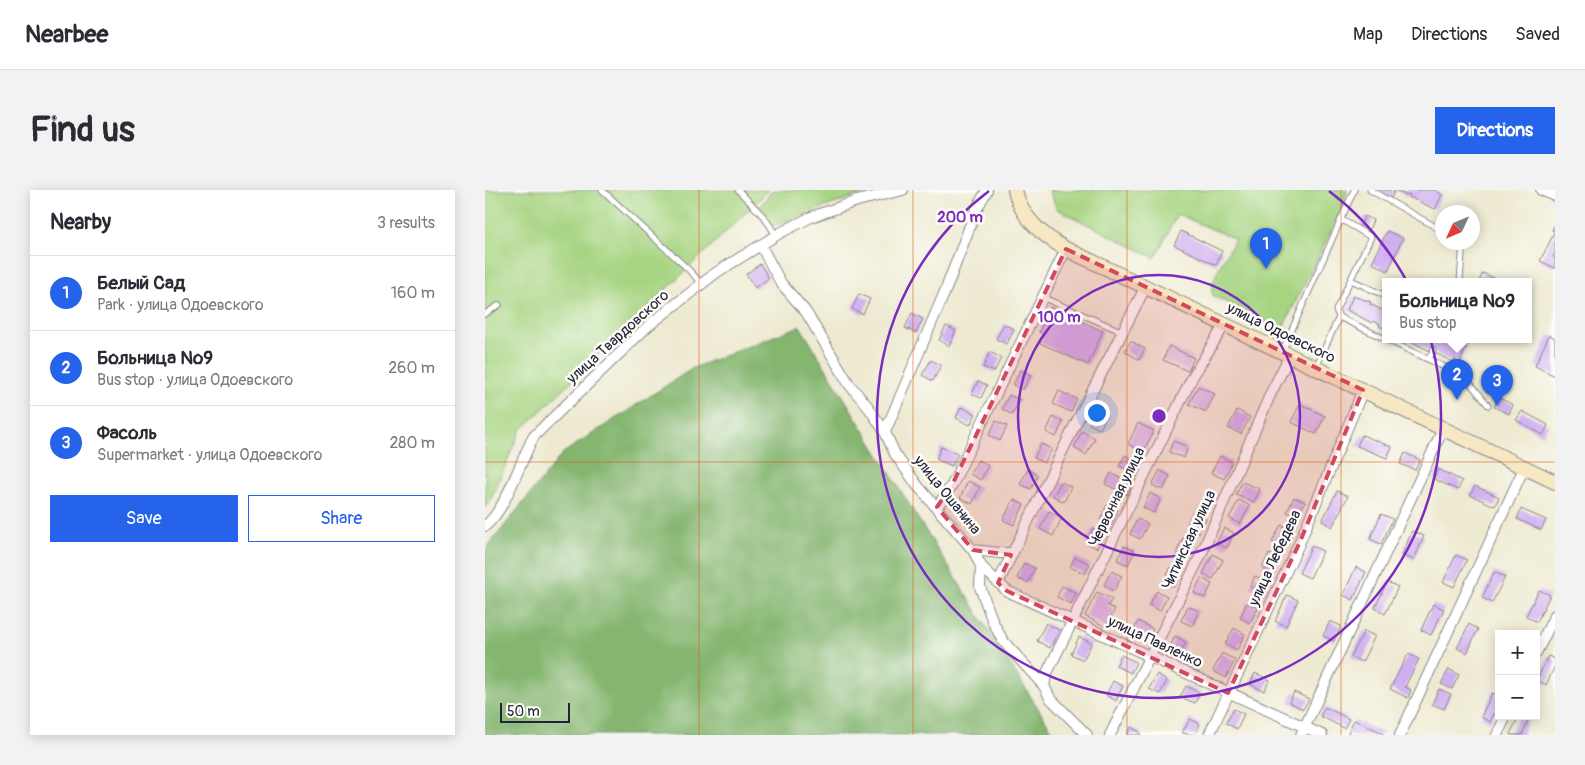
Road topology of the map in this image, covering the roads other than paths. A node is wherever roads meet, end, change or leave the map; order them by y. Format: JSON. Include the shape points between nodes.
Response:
{"nodes":[{"id":1,"x":601,"y":190,"type":"edge"},
{"id":2,"x":738,"y":190,"type":"edge"},
{"id":3,"x":903,"y":190,"type":"edge"},
{"id":4,"x":987,"y":190,"type":"edge"},
{"id":5,"x":1015,"y":190,"type":"edge"},
{"id":6,"x":1355,"y":190,"type":"edge"},
{"id":7,"x":1370,"y":190,"type":"edge"},
{"id":8,"x":1541,"y":190,"type":"edge"},
{"id":9,"x":1555,"y":196,"type":"edge"},
{"id":10,"x":1342,"y":220,"type":"junction"},
{"id":11,"x":1435,"y":227,"type":"edge"},
{"id":12,"x":777,"y":236,"type":"junction"},
{"id":13,"x":761,"y":246,"type":"junction"},
{"id":14,"x":1066,"y":249,"type":"junction"},
{"id":15,"x":1462,"y":250,"type":"edge"},
{"id":16,"x":1460,"y":278,"type":"edge"},
{"id":17,"x":1351,"y":280,"type":"junction"},
{"id":18,"x":701,"y":283,"type":"junction"},
{"id":19,"x":1146,"y":286,"type":"junction"},
{"id":20,"x":1382,"y":294,"type":"edge"},
{"id":21,"x":1044,"y":298,"type":"junction"},
{"id":22,"x":499,"y":305,"type":"dead end"},
{"id":23,"x":485,"y":314,"type":"edge"},
{"id":24,"x":1339,"y":317,"type":"junction"},
{"id":25,"x":1225,"y":324,"type":"junction"},
{"id":26,"x":1123,"y":332,"type":"junction"},
{"id":27,"x":1382,"y":337,"type":"edge"},
{"id":28,"x":1395,"y":343,"type":"edge"},
{"id":29,"x":1433,"y":350,"type":"dead end"},
{"id":30,"x":1286,"y":354,"type":"junction"},
{"id":31,"x":1429,"y":359,"type":"junction"},
{"id":32,"x":1315,"y":368,"type":"junction"},
{"id":33,"x":1363,"y":390,"type":"junction"},
{"id":34,"x":1488,"y":405,"type":"dead end"},
{"id":35,"x":1443,"y":429,"type":"junction"},
{"id":36,"x":885,"y":432,"type":"junction"},
{"id":37,"x":1524,"y":468,"type":"junction"},
{"id":38,"x":1555,"y":482,"type":"edge"},
{"id":39,"x":937,"y":507,"type":"junction"},
{"id":40,"x":485,"y":526,"type":"edge"},
{"id":41,"x":973,"y":550,"type":"junction"},
{"id":42,"x":1011,"y":553,"type":"junction"},
{"id":43,"x":981,"y":566,"type":"junction"},
{"id":44,"x":998,"y":583,"type":"junction"},
{"id":45,"x":1555,"y":615,"type":"edge"},
{"id":46,"x":1073,"y":622,"type":"junction"},
{"id":47,"x":1540,"y":645,"type":"edge"},
{"id":48,"x":1151,"y":656,"type":"junction"},
{"id":49,"x":1044,"y":686,"type":"junction"},
{"id":50,"x":1228,"y":693,"type":"junction"},
{"id":51,"x":1504,"y":720,"type":"edge"},
{"id":52,"x":1303,"y":731,"type":"edge"},
{"id":53,"x":1087,"y":735,"type":"edge"},
{"id":54,"x":1110,"y":735,"type":"edge"},
{"id":55,"x":1209,"y":735,"type":"edge"},
{"id":56,"x":1322,"y":735,"type":"edge"},
{"id":57,"x":1400,"y":735,"type":"edge"},
{"id":58,"x":1497,"y":735,"type":"edge"}],
"edges":[{"from":1,"to":18,"type":"lane"},
{"from":2,"to":12,"type":"lane"},
{"from":3,"to":12,"type":"street","name":"улица Твардовского","via":[[811,217]]},
{"from":4,"to":36,"type":"street"},
{"from":5,"to":14,"type":"street","name":"улица Одоевского","via":[[1026,216],[1037,229]]},
{"from":6,"to":10,"type":"lane"},
{"from":7,"to":11,"type":"lane"},
{"from":8,"to":9,"type":"street"},
{"from":10,"to":17,"type":"lane","via":[[1371,237]]},
{"from":10,"to":30,"type":"lane"},
{"from":12,"to":13,"type":"street","name":"улица Твардовского"},
{"from":13,"to":18,"type":"street","name":"улица Твардовского"},
{"from":13,"to":36,"type":"street","name":"улица Ошанина","via":[[781,283],[806,312],[849,384]]},
{"from":14,"to":19,"type":"street","name":"улица Одоевского"},
{"from":14,"to":21,"type":"street"},
{"from":15,"to":16,"type":"lane"},
{"from":17,"to":20,"type":"lane"},
{"from":17,"to":24,"type":"lane","via":[[1336,310]]},
{"from":18,"to":40,"type":"street","name":"улица Твардовского","via":[[648,326],[534,436],[501,507]]},
{"from":19,"to":25,"type":"street","name":"улица Одоевского"},
{"from":19,"to":26,"type":"street"},
{"from":21,"to":26,"type":"lane"},
{"from":21,"to":39,"type":"street","via":[[952,486]]},
{"from":22,"to":23,"type":"lane"},
{"from":24,"to":27,"type":"lane"},
{"from":24,"to":32,"type":"lane"},
{"from":25,"to":30,"type":"street","name":"улица Одоевского"},
{"from":25,"to":46,"type":"street","name":"Червонная улица","via":[[1193,376]]},
{"from":26,"to":42,"type":"street"},
{"from":28,"to":31,"type":"lane"},
{"from":29,"to":31,"type":"lane"},
{"from":30,"to":32,"type":"street","name":"улица Одоевского"},
{"from":30,"to":48,"type":"street","name":"Читинская улица","via":[[1200,557]]},
{"from":31,"to":34,"type":"lane","via":[[1470,382]]},
{"from":32,"to":33,"type":"street","name":"улица Одоевского"},
{"from":33,"to":35,"type":"street","name":"улица Одоевского"},
{"from":33,"to":50,"type":"street","name":"улица Лебедева","via":[[1299,544]]},
{"from":35,"to":37,"type":"street","name":"улица Одоевского"},
{"from":35,"to":52,"type":"street"},
{"from":36,"to":39,"type":"street","name":"улица Ошанина","via":[[895,454]]},
{"from":37,"to":38,"type":"street","name":"улица Одоевского"},
{"from":37,"to":57,"type":"street"},
{"from":39,"to":41,"type":"street","name":"улица Ошанина"},
{"from":41,"to":42,"type":"street"},
{"from":41,"to":43,"type":"street","name":"улица Ошанина"},
{"from":42,"to":44,"type":"street"},
{"from":43,"to":44,"type":"street","name":"улица Павленко"},
{"from":43,"to":49,"type":"street","name":"улица Ошанина","via":[[980,587],[993,622],[1003,641]]},
{"from":44,"to":46,"type":"street","name":"улица Павленко","via":[[1007,591]]},
{"from":45,"to":47,"type":"street"},
{"from":46,"to":48,"type":"street","name":"улица Павленко"},
{"from":46,"to":49,"type":"street","name":"Червонная улица","via":[[1046,675]]},
{"from":48,"to":50,"type":"street","name":"улица Павленко"},
{"from":48,"to":54,"type":"street","name":"Читинская улица"},
{"from":49,"to":53,"type":"street","name":"улица Ошанина","via":[[1049,698]]},
{"from":50,"to":52,"type":"street","name":"улица Павленко"},
{"from":50,"to":55,"type":"street","name":"улица Лебедева"},
{"from":51,"to":58,"type":"street"},
{"from":52,"to":56,"type":"street","name":"улица Павленко"}]}
